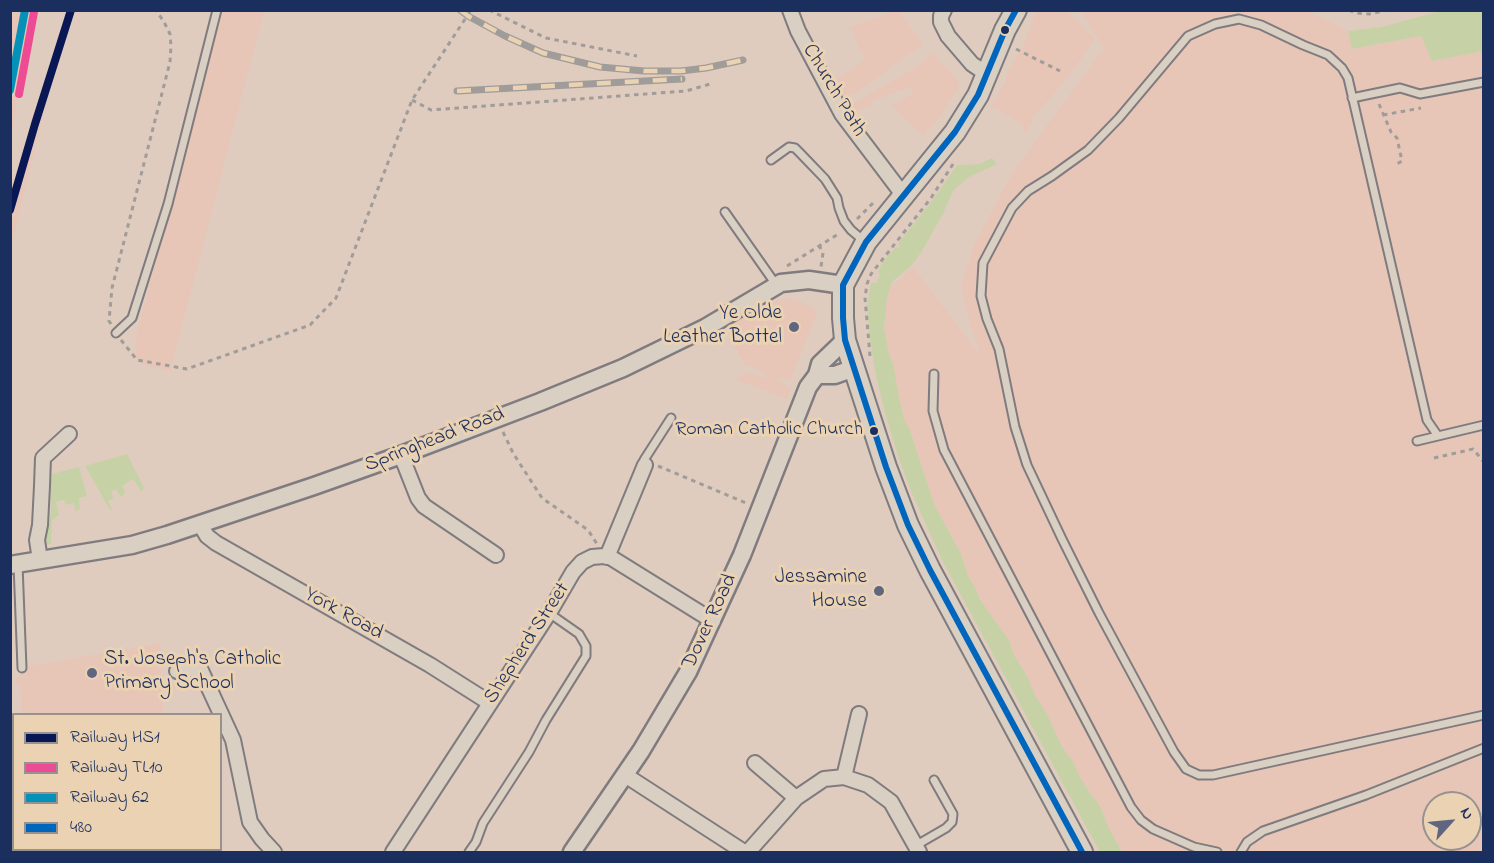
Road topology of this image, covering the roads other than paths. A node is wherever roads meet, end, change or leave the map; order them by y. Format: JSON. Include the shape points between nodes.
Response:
{"nodes":[{"id":1,"x":217,"y":10,"type":"edge"},
{"id":2,"x":790,"y":10,"type":"edge"},
{"id":3,"x":944,"y":10,"type":"edge"},
{"id":4,"x":1016,"y":10,"type":"edge"},
{"id":5,"x":987,"y":74,"type":"junction"},
{"id":6,"x":1484,"y":82,"type":"edge"},
{"id":7,"x":1353,"y":98,"type":"junction"},
{"id":8,"x":771,"y":160,"type":"dead end"},
{"id":9,"x":898,"y":189,"type":"junction"},
{"id":10,"x":725,"y":212,"type":"dead end"},
{"id":11,"x":867,"y":242,"type":"junction"},
{"id":12,"x":774,"y":281,"type":"junction"},
{"id":13,"x":843,"y":285,"type":"junction"},
{"id":14,"x":116,"y":333,"type":"road end"},
{"id":15,"x":845,"y":340,"type":"junction"},
{"id":16,"x":854,"y":368,"type":"junction"},
{"id":17,"x":934,"y":374,"type":"dead end"},
{"id":18,"x":817,"y":375,"type":"junction"},
{"id":19,"x":671,"y":418,"type":"dead end"},
{"id":20,"x":1484,"y":425,"type":"edge"},
{"id":21,"x":69,"y":434,"type":"dead end"},
{"id":22,"x":1438,"y":436,"type":"junction"},
{"id":23,"x":1417,"y":441,"type":"dead end"},
{"id":24,"x":401,"y":455,"type":"junction"},
{"id":25,"x":645,"y":465,"type":"joint"},
{"id":26,"x":200,"y":524,"type":"junction"},
{"id":27,"x":496,"y":555,"type":"dead end"},
{"id":28,"x":605,"y":556,"type":"junction"},
{"id":29,"x":40,"y":560,"type":"junction"},
{"id":30,"x":14,"y":564,"type":"edge"},
{"id":31,"x":549,"y":613,"type":"junction"},
{"id":32,"x":713,"y":621,"type":"junction"},
{"id":33,"x":22,"y":668,"type":"dead end"},
{"id":34,"x":177,"y":671,"type":"dead end"},
{"id":35,"x":490,"y":703,"type":"junction"},
{"id":36,"x":221,"y":713,"type":"edge"},
{"id":37,"x":859,"y":714,"type":"dead end"},
{"id":38,"x":222,"y":715,"type":"edge"},
{"id":39,"x":1484,"y":715,"type":"edge"},
{"id":40,"x":1484,"y":748,"type":"edge"},
{"id":41,"x":755,"y":763,"type":"dead end"},
{"id":42,"x":625,"y":776,"type":"junction"},
{"id":43,"x":844,"y":777,"type":"junction"},
{"id":44,"x":934,"y":780,"type":"dead end"},
{"id":45,"x":796,"y":798,"type":"junction"},
{"id":46,"x":917,"y":849,"type":"edge"},
{"id":47,"x":274,"y":852,"type":"edge"},
{"id":48,"x":393,"y":852,"type":"edge"},
{"id":49,"x":469,"y":852,"type":"edge"},
{"id":50,"x":572,"y":852,"type":"edge"},
{"id":51,"x":746,"y":852,"type":"edge"},
{"id":52,"x":1082,"y":852,"type":"edge"},
{"id":53,"x":1217,"y":852,"type":"edge"},
{"id":54,"x":1241,"y":852,"type":"edge"}],
"edges":[{"from":1,"to":14,"type":"lane","via":[[132,318]]},
{"from":2,"to":9,"type":"street","name":"Church Path","via":[[842,114]]},
{"from":3,"to":5,"type":"street","via":[[941,22],[948,36],[972,64]]},
{"from":4,"to":5,"type":"main road"},
{"from":5,"to":9,"type":"main road","via":[[955,132]]},
{"from":6,"to":7,"type":"lane","via":[[1420,94],[1402,88]]},
{"from":7,"to":22,"type":"lane","via":[[1427,420]]},
{"from":7,"to":39,"type":"lane","via":[[1348,78],[1328,55],[1261,25],[1239,19],[1188,36],[1088,150],[1028,191],[1012,208],[983,263],[981,296],[999,349],[1027,465],[1099,613],[1186,769],[1199,775],[1213,775]]},
{"from":8,"to":11,"type":"lane","via":[[789,147],[795,148],[834,192],[848,226]]},
{"from":9,"to":11,"type":"main road"},
{"from":10,"to":12,"type":"lane"},
{"from":11,"to":13,"type":"main road"},
{"from":12,"to":13,"type":"street","name":"Springhead Road"},
{"from":12,"to":24,"type":"street","name":"Springhead Road","via":[[705,328],[650,356]]},
{"from":13,"to":15,"type":"main road"},
{"from":15,"to":16,"type":"main road"},
{"from":15,"to":18,"type":"street","name":"Dover Road","via":[[820,364]]},
{"from":16,"to":18,"type":"street","via":[[835,375]]},
{"from":16,"to":52,"type":"main road","via":[[915,542]]},
{"from":17,"to":53,"type":"lane","via":[[933,411],[944,450],[1131,807],[1154,829],[1194,847]]},
{"from":18,"to":32,"type":"street","name":"Dover Road","via":[[805,394]]},
{"from":19,"to":25,"type":"lane","via":[[644,460]]},
{"from":20,"to":22,"type":"lane"},
{"from":21,"to":29,"type":"street","via":[[43,458],[37,543]]},
{"from":22,"to":23,"type":"lane"},
{"from":24,"to":26,"type":"street","name":"Springhead Road"},
{"from":24,"to":27,"type":"street","via":[[424,506]]},
{"from":25,"to":28,"type":"street"},
{"from":26,"to":29,"type":"street","name":"Springhead Road","via":[[122,547]]},
{"from":26,"to":35,"type":"street","name":"York Road","via":[[216,543],[430,664]]},
{"from":28,"to":31,"type":"street","name":"Shepherd Street","via":[[590,557],[578,566]]},
{"from":28,"to":32,"type":"street"},
{"from":29,"to":30,"type":"street","name":"Springhead Road"},
{"from":30,"to":33,"type":"lane"},
{"from":31,"to":35,"type":"street","name":"Shepherd Street"},
{"from":31,"to":49,"type":"lane","via":[[579,634],[586,646],[586,656]]},
{"from":32,"to":42,"type":"street","name":"Dover Road","via":[[688,672]]},
{"from":34,"to":36,"type":"street","via":[[198,665]]},
{"from":35,"to":48,"type":"street","name":"Shepherd Street"},
{"from":37,"to":43,"type":"street"},
{"from":38,"to":47,"type":"street","via":[[234,740],[250,822]]},
{"from":40,"to":54,"type":"lane","via":[[1263,831],[1247,842]]},
{"from":41,"to":45,"type":"street"},
{"from":42,"to":50,"type":"street","name":"Dover Road"},
{"from":42,"to":51,"type":"street"},
{"from":43,"to":45,"type":"street","via":[[824,779]]},
{"from":43,"to":46,"type":"street","via":[[868,785],[891,802]]},
{"from":44,"to":46,"type":"lane","via":[[953,814],[952,822]]},
{"from":45,"to":51,"type":"street"}]}
